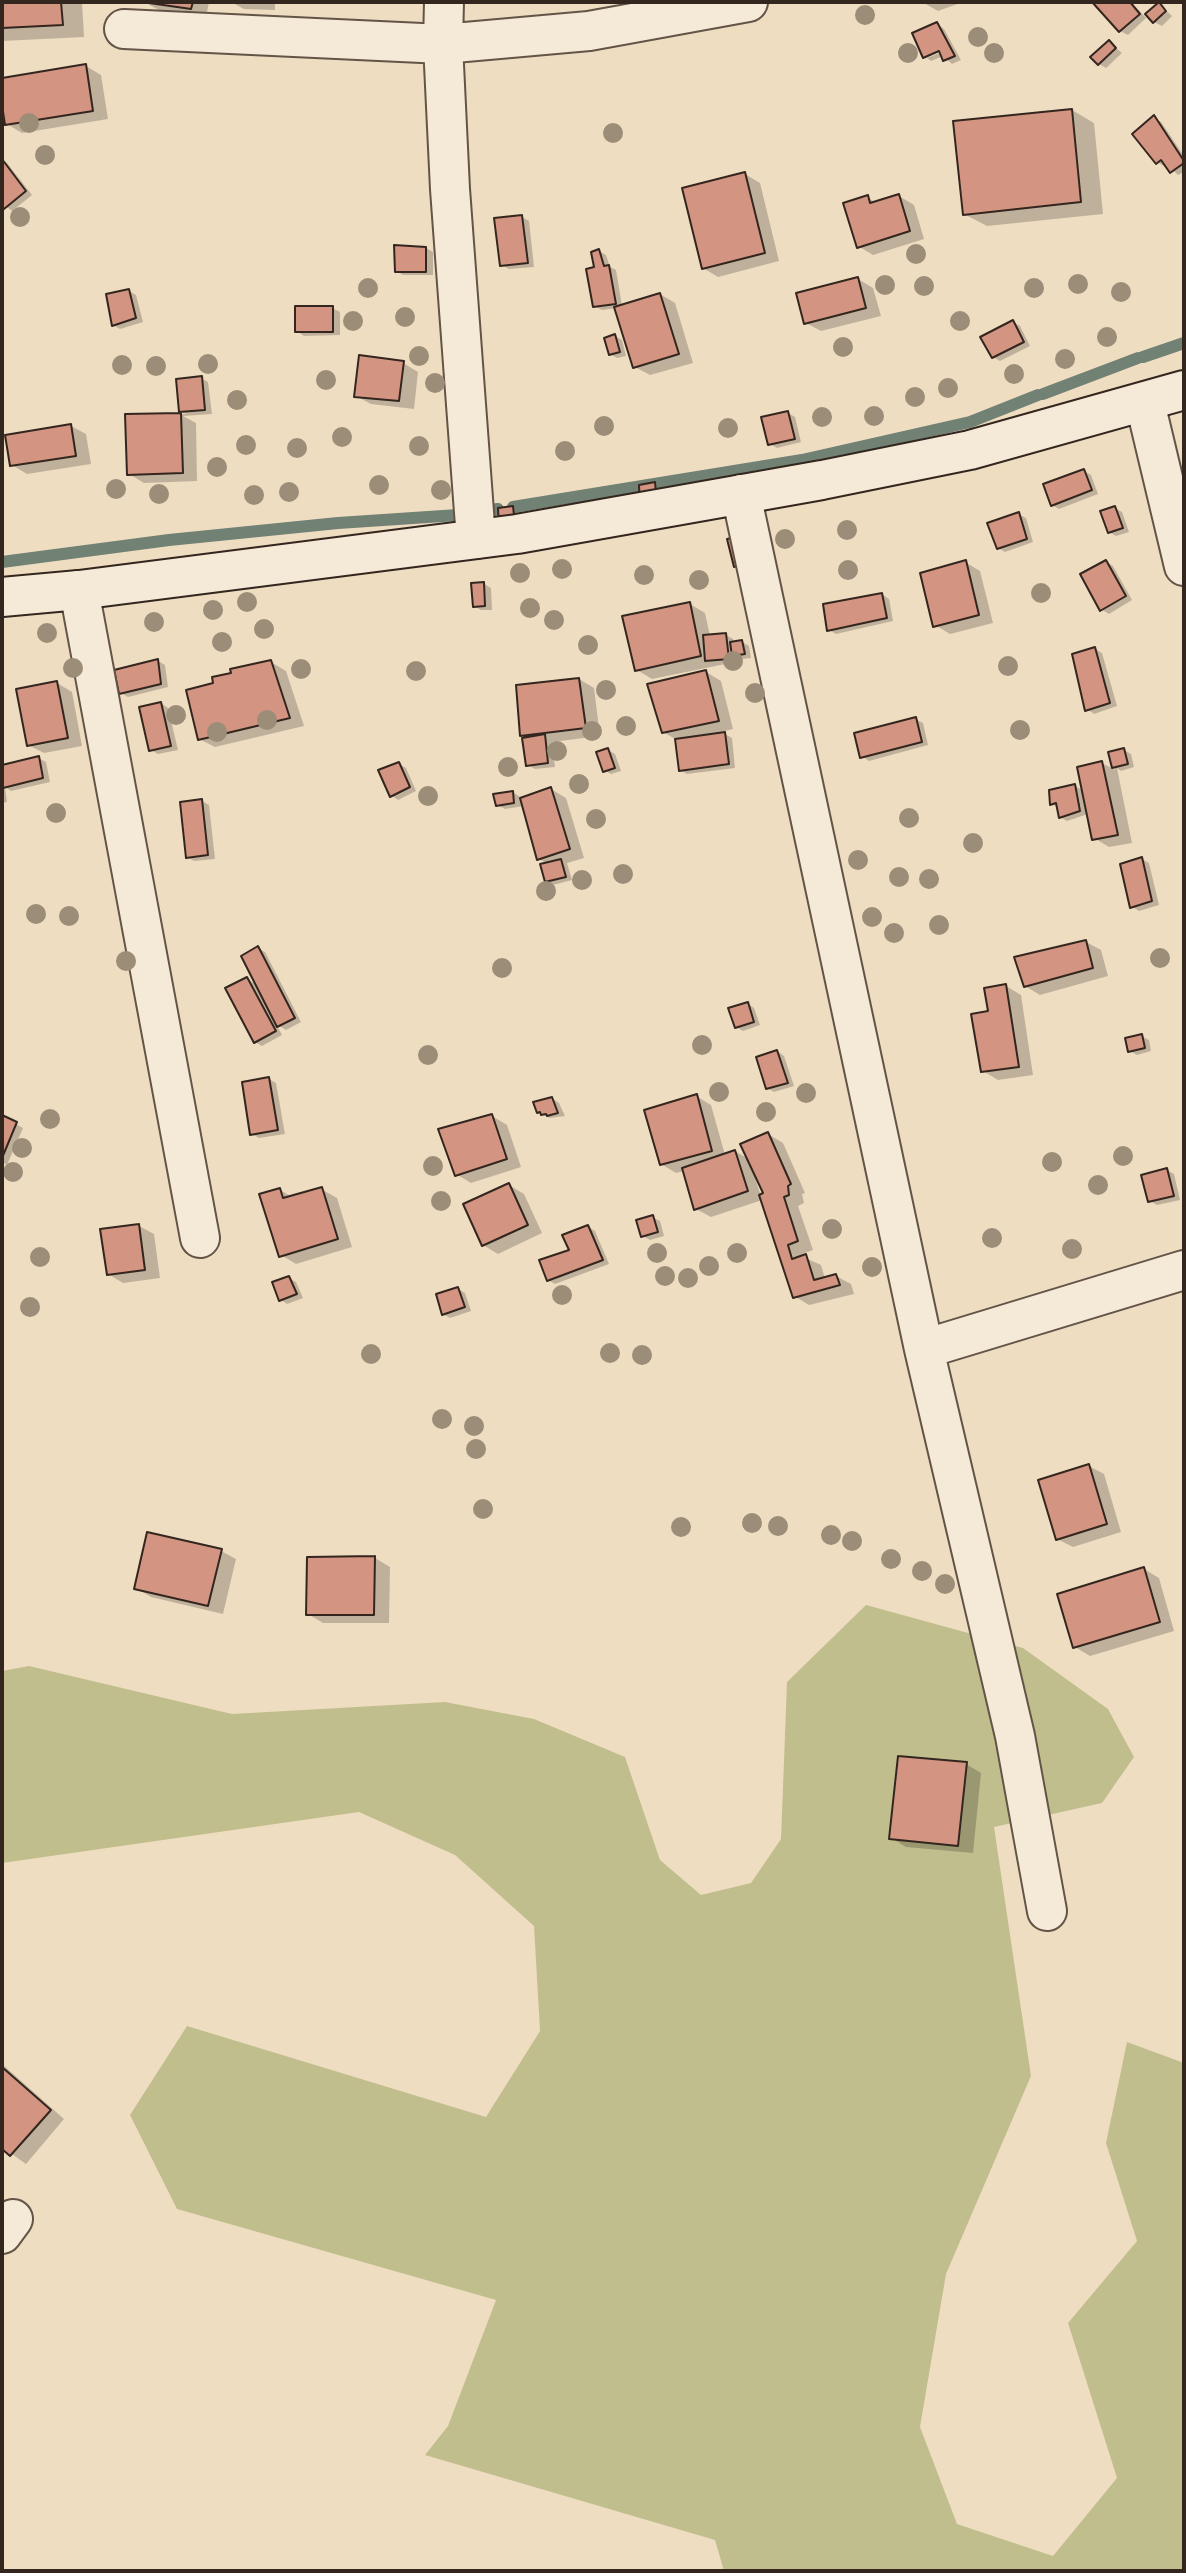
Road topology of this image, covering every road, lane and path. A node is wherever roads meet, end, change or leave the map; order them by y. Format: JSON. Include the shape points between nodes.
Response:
{"nodes":[{"id":1,"x":444,"y":2,"type":"edge"},
{"id":2,"x":748,"y":2,"type":"edge"},
{"id":3,"x":124,"y":29,"type":"dead end"},
{"id":4,"x":443,"y":44,"type":"junction"},
{"id":5,"x":1184,"y":390,"type":"edge"},
{"id":6,"x":1145,"y":403,"type":"junction"},
{"id":7,"x":741,"y":494,"type":"junction"},
{"id":8,"x":476,"y":539,"type":"junction"},
{"id":9,"x":1184,"y":566,"type":"edge"},
{"id":10,"x":79,"y":590,"type":"junction"},
{"id":11,"x":2,"y":597,"type":"edge"},
{"id":12,"x":200,"y":1238,"type":"dead end"},
{"id":13,"x":1184,"y":1270,"type":"edge"},
{"id":14,"x":923,"y":1349,"type":"junction"},
{"id":15,"x":1047,"y":1911,"type":"dead end"}],
"edges":[{"from":1,"to":4,"type":"street"},
{"from":2,"to":4,"type":"street","via":[[589,31]]},
{"from":3,"to":4,"type":"street"},
{"from":4,"to":8,"type":"street"},
{"from":5,"to":6,"type":"street"},
{"from":6,"to":7,"type":"street","via":[[970,450]]},
{"from":6,"to":9,"type":"street"},
{"from":7,"to":8,"type":"street"},
{"from":7,"to":14,"type":"street"},
{"from":8,"to":10,"type":"street"},
{"from":10,"to":11,"type":"street"},
{"from":10,"to":12,"type":"street"},
{"from":13,"to":14,"type":"street"},
{"from":14,"to":15,"type":"street","via":[[1014,1737]]}]}
